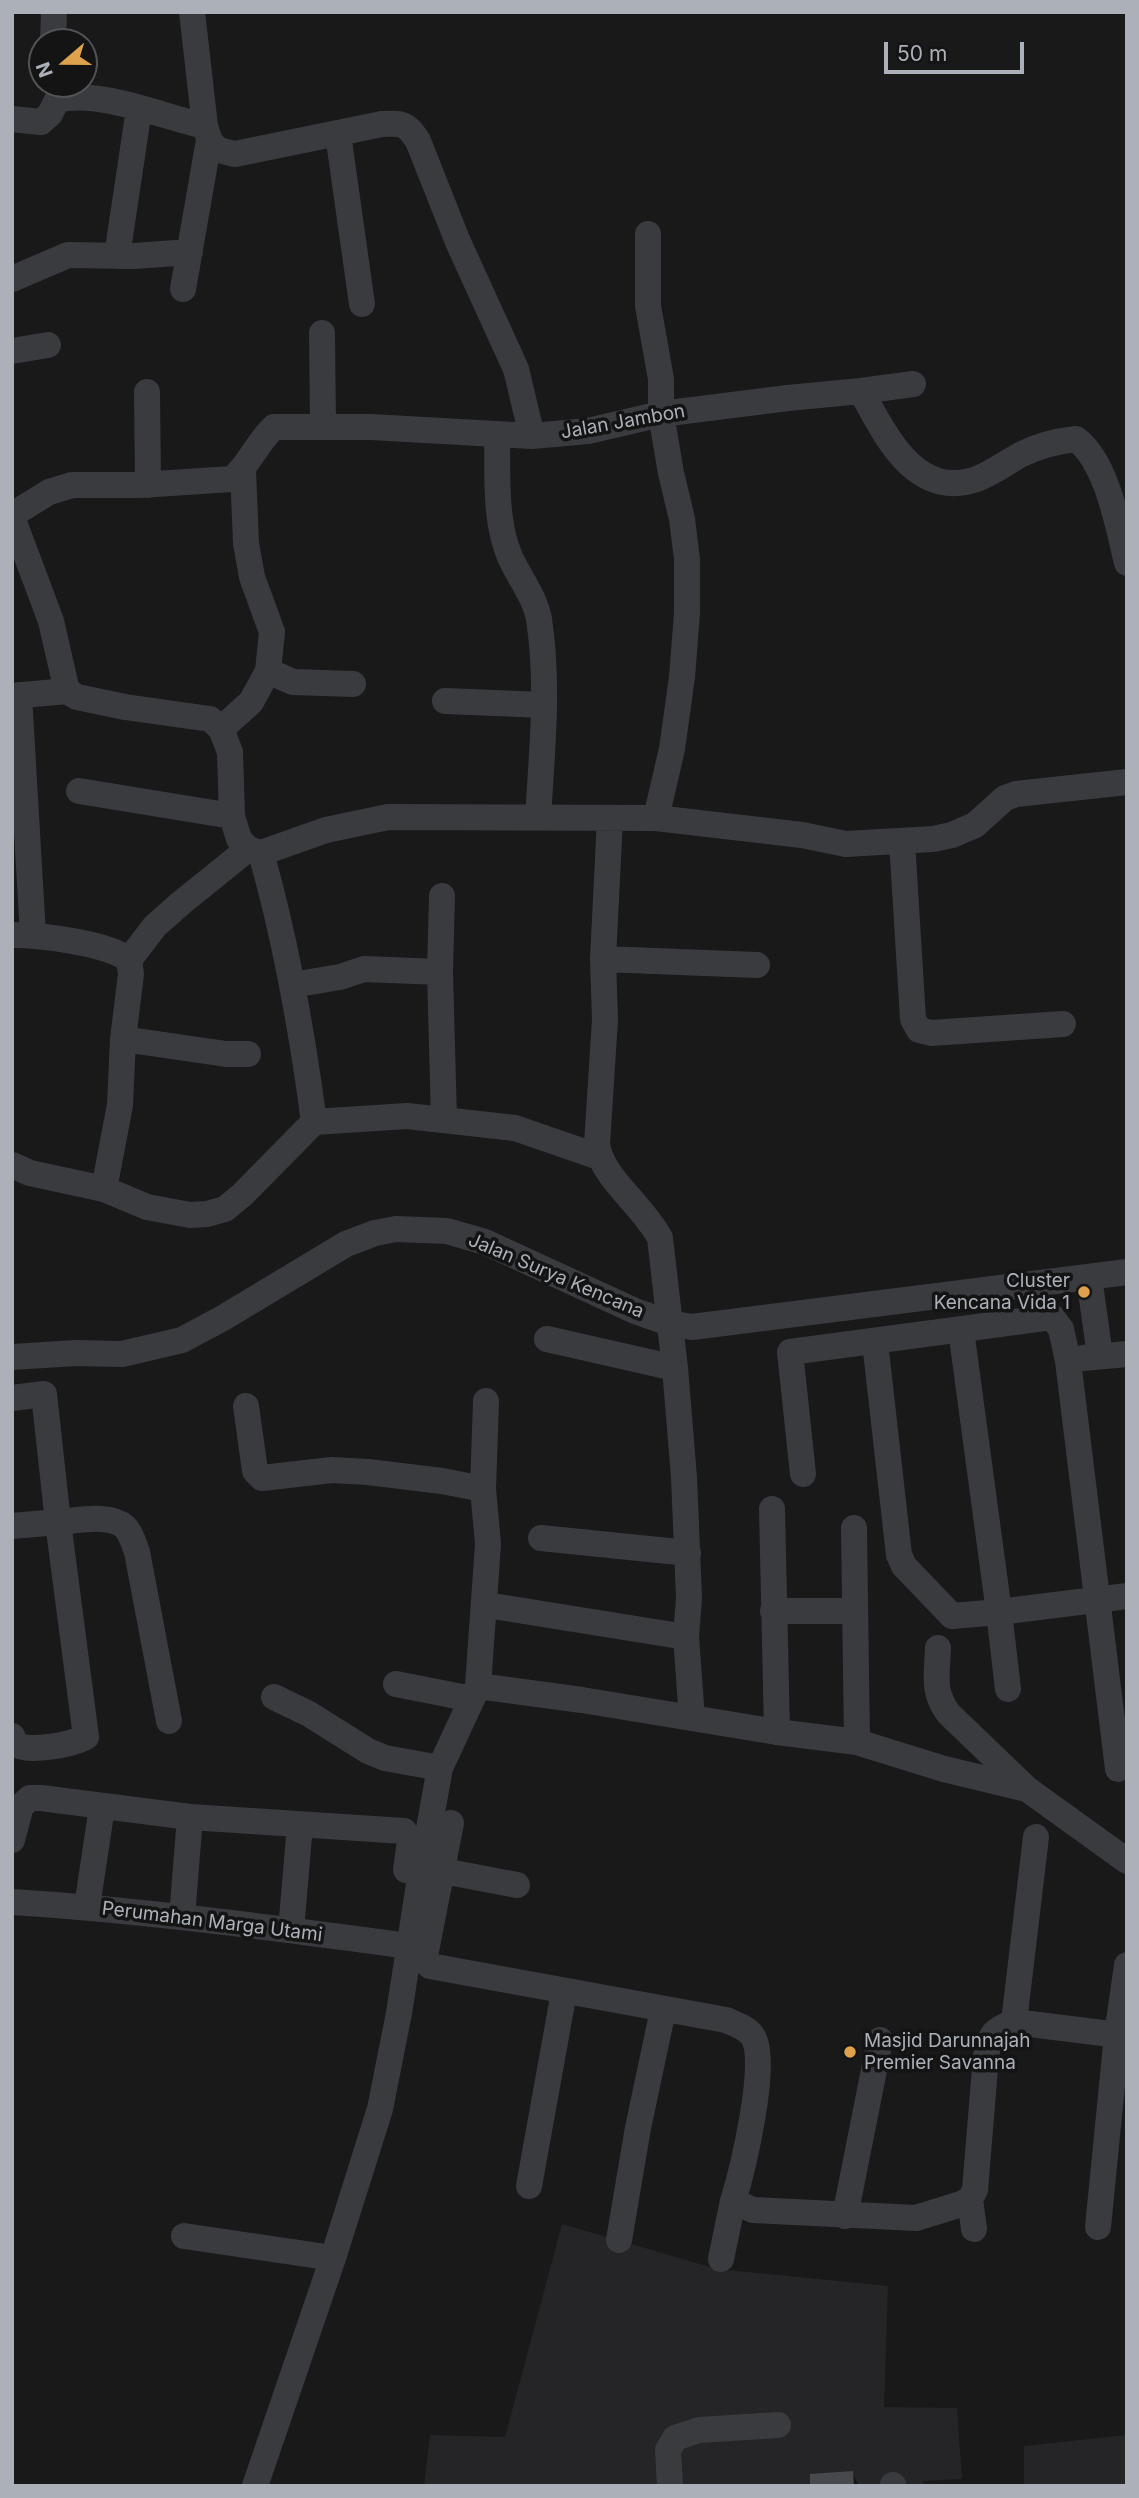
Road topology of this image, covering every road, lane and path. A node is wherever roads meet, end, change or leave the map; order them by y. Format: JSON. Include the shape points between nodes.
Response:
{"nodes":[{"id":1,"x":192,"y":12,"type":"edge"},
{"id":2,"x":53,"y":98,"type":"edge"},
{"id":3,"x":77,"y":98,"type":"edge"},
{"id":4,"x":139,"y":109,"type":"junction"},
{"id":5,"x":12,"y":120,"type":"edge"},
{"id":6,"x":207,"y":133,"type":"junction"},
{"id":7,"x":338,"y":134,"type":"junction"},
{"id":8,"x":648,"y":234,"type":"dead end"},
{"id":9,"x":190,"y":252,"type":"junction"},
{"id":10,"x":117,"y":256,"type":"junction"},
{"id":11,"x":12,"y":279,"type":"edge"},
{"id":12,"x":183,"y":289,"type":"dead end"},
{"id":13,"x":362,"y":304,"type":"dead end"},
{"id":14,"x":322,"y":333,"type":"dead end"},
{"id":15,"x":48,"y":345,"type":"dead end"},
{"id":16,"x":12,"y":351,"type":"edge"},
{"id":17,"x":913,"y":384,"type":"dead end"},
{"id":18,"x":861,"y":391,"type":"junction"},
{"id":19,"x":147,"y":392,"type":"dead end"},
{"id":20,"x":661,"y":414,"type":"junction"},
{"id":21,"x":323,"y":427,"type":"junction"},
{"id":22,"x":497,"y":435,"type":"junction"},
{"id":23,"x":533,"y":436,"type":"junction"},
{"id":24,"x":243,"y":470,"type":"junction"},
{"id":25,"x":148,"y":485,"type":"junction"},
{"id":26,"x":12,"y":516,"type":"edge"},
{"id":27,"x":1127,"y":563,"type":"edge"},
{"id":28,"x":268,"y":671,"type":"junction"},
{"id":29,"x":353,"y":684,"type":"dead end"},
{"id":30,"x":67,"y":691,"type":"junction"},
{"id":31,"x":16,"y":695,"type":"edge"},
{"id":32,"x":445,"y":701,"type":"dead end"},
{"id":33,"x":544,"y":705,"type":"junction"},
{"id":34,"x":221,"y":729,"type":"junction"},
{"id":35,"x":1127,"y":782,"type":"edge"},
{"id":36,"x":18,"y":786,"type":"edge"},
{"id":37,"x":79,"y":791,"type":"dead end"},
{"id":38,"x":232,"y":816,"type":"junction"},
{"id":39,"x":538,"y":817,"type":"junction"},
{"id":40,"x":656,"y":818,"type":"junction"},
{"id":41,"x":610,"y":819,"type":"junction"},
{"id":42,"x":902,"y":841,"type":"junction"},
{"id":43,"x":254,"y":851,"type":"junction"},
{"id":44,"x":21,"y":868,"type":"edge"},
{"id":45,"x":442,"y":896,"type":"dead end"},
{"id":46,"x":23,"y":935,"type":"edge"},
{"id":47,"x":603,"y":959,"type":"junction"},
{"id":48,"x":129,"y":960,"type":"junction"},
{"id":49,"x":757,"y":965,"type":"dead end"},
{"id":50,"x":440,"y":972,"type":"junction"},
{"id":51,"x":292,"y":985,"type":"junction"},
{"id":52,"x":1063,"y":1024,"type":"dead end"},
{"id":53,"x":123,"y":1039,"type":"junction"},
{"id":54,"x":248,"y":1054,"type":"dead end"},
{"id":55,"x":443,"y":1120,"type":"junction"},
{"id":56,"x":314,"y":1122,"type":"junction"},
{"id":57,"x":599,"y":1157,"type":"junction"},
{"id":58,"x":12,"y":1166,"type":"edge"},
{"id":59,"x":104,"y":1189,"type":"junction"},
{"id":60,"x":1127,"y":1272,"type":"edge"},
{"id":61,"x":1089,"y":1277,"type":"junction"},
{"id":62,"x":669,"y":1323,"type":"junction"},
{"id":63,"x":961,"y":1331,"type":"junction"},
{"id":64,"x":547,"y":1339,"type":"dead end"},
{"id":65,"x":875,"y":1342,"type":"junction"},
{"id":66,"x":1127,"y":1354,"type":"edge"},
{"id":67,"x":1100,"y":1356,"type":"junction"},
{"id":68,"x":12,"y":1357,"type":"edge"},
{"id":69,"x":1068,"y":1361,"type":"junction"},
{"id":70,"x":675,"y":1368,"type":"junction"},
{"id":71,"x":12,"y":1398,"type":"edge"},
{"id":72,"x":486,"y":1401,"type":"dead end"},
{"id":73,"x":246,"y":1406,"type":"dead end"},
{"id":74,"x":803,"y":1474,"type":"dead end"},
{"id":75,"x":483,"y":1489,"type":"junction"},
{"id":76,"x":772,"y":1509,"type":"dead end"},
{"id":77,"x":58,"y":1522,"type":"junction"},
{"id":78,"x":12,"y":1527,"type":"edge"},
{"id":79,"x":854,"y":1528,"type":"dead end"},
{"id":80,"x":541,"y":1538,"type":"dead end"},
{"id":81,"x":688,"y":1553,"type":"junction"},
{"id":82,"x":1127,"y":1596,"type":"edge"},
{"id":83,"x":1096,"y":1600,"type":"junction"},
{"id":84,"x":499,"y":1607,"type":"dead end"},
{"id":85,"x":773,"y":1611,"type":"junction"},
{"id":86,"x":855,"y":1611,"type":"junction"},
{"id":87,"x":999,"y":1612,"type":"junction"},
{"id":88,"x":687,"y":1637,"type":"junction"},
{"id":89,"x":938,"y":1648,"type":"dead end"},
{"id":90,"x":396,"y":1684,"type":"dead end"},
{"id":91,"x":1008,"y":1689,"type":"dead end"},
{"id":92,"x":475,"y":1693,"type":"junction"},
{"id":93,"x":274,"y":1697,"type":"dead end"},
{"id":94,"x":692,"y":1718,"type":"junction"},
{"id":95,"x":169,"y":1721,"type":"dead end"},
{"id":96,"x":777,"y":1732,"type":"junction"},
{"id":97,"x":12,"y":1736,"type":"edge"},
{"id":98,"x":857,"y":1742,"type":"junction"},
{"id":99,"x":440,"y":1769,"type":"junction"},
{"id":100,"x":1118,"y":1769,"type":"dead end"},
{"id":101,"x":1027,"y":1789,"type":"junction"},
{"id":102,"x":102,"y":1807,"type":"junction"},
{"id":103,"x":190,"y":1817,"type":"junction"},
{"id":104,"x":451,"y":1823,"type":"dead end"},
{"id":105,"x":300,"y":1825,"type":"junction"},
{"id":106,"x":1036,"y":1837,"type":"dead end"},
{"id":107,"x":12,"y":1840,"type":"edge"},
{"id":108,"x":1127,"y":1861,"type":"edge"},
{"id":109,"x":443,"y":1871,"type":"junction"},
{"id":110,"x":517,"y":1885,"type":"dead end"},
{"id":111,"x":12,"y":1902,"type":"edge"},
{"id":112,"x":87,"y":1907,"type":"junction"},
{"id":113,"x":182,"y":1917,"type":"junction"},
{"id":114,"x":291,"y":1930,"type":"junction"},
{"id":115,"x":402,"y":1946,"type":"junction"},
{"id":116,"x":1127,"y":1965,"type":"edge"},
{"id":117,"x":564,"y":1992,"type":"junction"},
{"id":118,"x":663,"y":2010,"type":"junction"},
{"id":119,"x":1014,"y":2022,"type":"junction"},
{"id":120,"x":1122,"y":2035,"type":"edge"},
{"id":121,"x":880,"y":2040,"type":"dead end"},
{"id":122,"x":529,"y":2186,"type":"dead end"},
{"id":123,"x":970,"y":2199,"type":"junction"},
{"id":124,"x":733,"y":2202,"type":"junction"},
{"id":125,"x":845,"y":2216,"type":"junction"},
{"id":126,"x":1097,"y":2227,"type":"dead end"},
{"id":127,"x":974,"y":2229,"type":"dead end"},
{"id":128,"x":184,"y":2236,"type":"dead end"},
{"id":129,"x":618,"y":2240,"type":"dead end"},
{"id":130,"x":333,"y":2258,"type":"junction"},
{"id":131,"x":721,"y":2259,"type":"dead end"},
{"id":132,"x":778,"y":2425,"type":"dead end"},
{"id":133,"x":255,"y":2486,"type":"edge"},
{"id":134,"x":670,"y":2486,"type":"edge"}],
"edges":[{"from":1,"to":6,"type":"street"},
{"from":2,"to":5,"type":"street","via":[[50,114],[41,122]]},
{"from":3,"to":4,"type":"street"},
{"from":4,"to":6,"type":"street"},
{"from":4,"to":10,"type":"street"},
{"from":6,"to":7,"type":"street","via":[[217,150],[235,154]]},
{"from":6,"to":9,"type":"street"},
{"from":7,"to":13,"type":"street"},
{"from":7,"to":23,"type":"street","via":[[401,123],[418,141],[516,369]]},
{"from":8,"to":20,"type":"street","via":[[648,306],[662,379]]},
{"from":9,"to":10,"type":"street"},
{"from":9,"to":12,"type":"street"},
{"from":10,"to":11,"type":"street","via":[[68,255]]},
{"from":14,"to":21,"type":"street"},
{"from":15,"to":16,"type":"street"},
{"from":17,"to":18,"type":"street","name":"Jalan Jambon"},
{"from":18,"to":20,"type":"street","name":"Jalan Jambon"},
{"from":18,"to":27,"type":"street","via":[[906,463],[932,481],[976,479],[1023,453],[1076,439],[1096,463]]},
{"from":19,"to":25,"type":"street"},
{"from":20,"to":23,"type":"street","name":"Jalan Jambon","via":[[588,431]]},
{"from":20,"to":40,"type":"street","via":[[682,519],[687,613],[672,749]]},
{"from":21,"to":22,"type":"street","name":"Jalan Jambon"},
{"from":21,"to":24,"type":"street","name":"Jalan Jambon","via":[[274,427],[263,436]]},
{"from":22,"to":23,"type":"street","name":"Jalan Jambon"},
{"from":22,"to":33,"type":"street","via":[[499,509],[509,556],[538,616]]},
{"from":24,"to":25,"type":"street","via":[[232,479]]},
{"from":24,"to":28,"type":"street","via":[[252,577],[272,632]]},
{"from":25,"to":26,"type":"street","via":[[72,485],[49,492]]},
{"from":26,"to":30,"type":"street","via":[[51,621]]},
{"from":28,"to":29,"type":"street","via":[[293,682]]},
{"from":28,"to":34,"type":"street","via":[[251,702]]},
{"from":30,"to":31,"type":"street"},
{"from":30,"to":34,"type":"street","via":[[125,707],[210,719]]},
{"from":31,"to":36,"type":"street"},
{"from":32,"to":33,"type":"street"},
{"from":33,"to":39,"type":"street"},
{"from":34,"to":38,"type":"street","via":[[230,752]]},
{"from":35,"to":42,"type":"street","via":[[1016,794],[975,825],[951,835]]},
{"from":36,"to":44,"type":"street"},
{"from":37,"to":38,"type":"street"},
{"from":38,"to":43,"type":"street","via":[[239,839]]},
{"from":39,"to":41,"type":"street"},
{"from":39,"to":43,"type":"street","via":[[388,817]]},
{"from":40,"to":41,"type":"street"},
{"from":40,"to":42,"type":"street","via":[[846,844]]},
{"from":41,"to":47,"type":"street"},
{"from":42,"to":52,"type":"street","via":[[914,1019],[919,1030]]},
{"from":43,"to":48,"type":"street","via":[[181,902]]},
{"from":43,"to":51,"type":"street","via":[[281,927]]},
{"from":44,"to":46,"type":"street"},
{"from":45,"to":50,"type":"street"},
{"from":46,"to":48,"type":"street","via":[[105,947]]},
{"from":47,"to":49,"type":"street"},
{"from":47,"to":57,"type":"street"},
{"from":48,"to":53,"type":"street"},
{"from":50,"to":51,"type":"street","via":[[364,969]]},
{"from":50,"to":55,"type":"street"},
{"from":51,"to":56,"type":"street"},
{"from":53,"to":54,"type":"street"},
{"from":53,"to":59,"type":"street","via":[[120,1105]]},
{"from":55,"to":56,"type":"street","via":[[407,1116]]},
{"from":55,"to":57,"type":"street","via":[[515,1128]]},
{"from":56,"to":59,"type":"street","via":[[225,1209],[190,1215],[147,1207]]},
{"from":57,"to":62,"type":"street","via":[[660,1238]]},
{"from":58,"to":59,"type":"street"},
{"from":60,"to":61,"type":"street","name":"Jalan Surya Kencana"},
{"from":61,"to":62,"type":"street","name":"Jalan Surya Kencana","via":[[731,1324],[692,1327]]},
{"from":61,"to":67,"type":"street"},
{"from":62,"to":68,"type":"street","name":"Jalan Surya Kencana","via":[[485,1242],[447,1230],[396,1229],[346,1244],[182,1340],[122,1354]]},
{"from":62,"to":70,"type":"street"},
{"from":63,"to":65,"type":"street"},
{"from":63,"to":69,"type":"street","via":[[1052,1317],[1061,1329]]},
{"from":63,"to":87,"type":"street"},
{"from":64,"to":70,"type":"street"},
{"from":65,"to":74,"type":"street","via":[[790,1352]]},
{"from":65,"to":87,"type":"street","via":[[904,1566],[952,1615]]},
{"from":66,"to":67,"type":"street"},
{"from":67,"to":69,"type":"street"},
{"from":69,"to":83,"type":"street"},
{"from":70,"to":81,"type":"street"},
{"from":71,"to":77,"type":"street","via":[[44,1394]]},
{"from":72,"to":75,"type":"street"},
{"from":73,"to":75,"type":"street","via":[[255,1471],[262,1478],[332,1470],[442,1480]]},
{"from":75,"to":92,"type":"street","via":[[475,1549]]},
{"from":76,"to":85,"type":"street"},
{"from":77,"to":78,"type":"street"},
{"from":77,"to":95,"type":"street","via":[[110,1520],[124,1526],[133,1539]]},
{"from":77,"to":97,"type":"street","via":[[86,1737],[24,1749]]},
{"from":79,"to":86,"type":"street"},
{"from":80,"to":81,"type":"street"},
{"from":81,"to":88,"type":"street"},
{"from":82,"to":83,"type":"street"},
{"from":83,"to":87,"type":"street"},
{"from":83,"to":100,"type":"street"},
{"from":84,"to":88,"type":"street"},
{"from":85,"to":86,"type":"street"},
{"from":85,"to":96,"type":"street"},
{"from":86,"to":98,"type":"street"},
{"from":87,"to":91,"type":"street"},
{"from":88,"to":94,"type":"street"},
{"from":89,"to":101,"type":"street","via":[[936,1689],[940,1702]]},
{"from":90,"to":92,"type":"street"},
{"from":92,"to":94,"type":"street","via":[[582,1700]]},
{"from":92,"to":99,"type":"street"},
{"from":93,"to":99,"type":"street","via":[[368,1751]]},
{"from":94,"to":96,"type":"street"},
{"from":96,"to":98,"type":"street"},
{"from":98,"to":101,"type":"street"},
{"from":99,"to":115,"type":"street"},
{"from":101,"to":108,"type":"street"},
{"from":102,"to":103,"type":"street"},
{"from":102,"to":107,"type":"street","via":[[30,1798],[21,1806]]},
{"from":102,"to":112,"type":"street"},
{"from":103,"to":105,"type":"street"},
{"from":103,"to":113,"type":"street"},
{"from":104,"to":109,"type":"street"},
{"from":105,"to":114,"type":"street"},
{"from":105,"to":115,"type":"street","via":[[404,1831],[410,1841]]},
{"from":106,"to":119,"type":"street"},
{"from":109,"to":110,"type":"street"},
{"from":109,"to":117,"type":"street","via":[[426,1962]]},
{"from":111,"to":112,"type":"street","name":"Perumahan Marga Utami"},
{"from":112,"to":113,"type":"street","name":"Perumahan Marga Utami"},
{"from":113,"to":114,"type":"street","name":"Perumahan Marga Utami"},
{"from":114,"to":115,"type":"street","name":"Perumahan Marga Utami"},
{"from":115,"to":130,"type":"street","via":[[380,2109]]},
{"from":116,"to":120,"type":"street"},
{"from":117,"to":118,"type":"street"},
{"from":117,"to":122,"type":"street"},
{"from":118,"to":124,"type":"street","via":[[726,2020],[754,2037],[756,2099]]},
{"from":118,"to":129,"type":"street"},
{"from":119,"to":120,"type":"street"},
{"from":119,"to":123,"type":"street","via":[[990,2038],[975,2190]]},
{"from":120,"to":126,"type":"street"},
{"from":121,"to":125,"type":"street"},
{"from":123,"to":125,"type":"street","via":[[916,2217]]},
{"from":123,"to":127,"type":"street"},
{"from":124,"to":125,"type":"street","via":[[753,2210]]},
{"from":124,"to":131,"type":"street"},
{"from":128,"to":130,"type":"street"},
{"from":130,"to":133,"type":"street"},
{"from":132,"to":134,"type":"street","via":[[699,2430],[675,2438],[668,2450]]}]}
